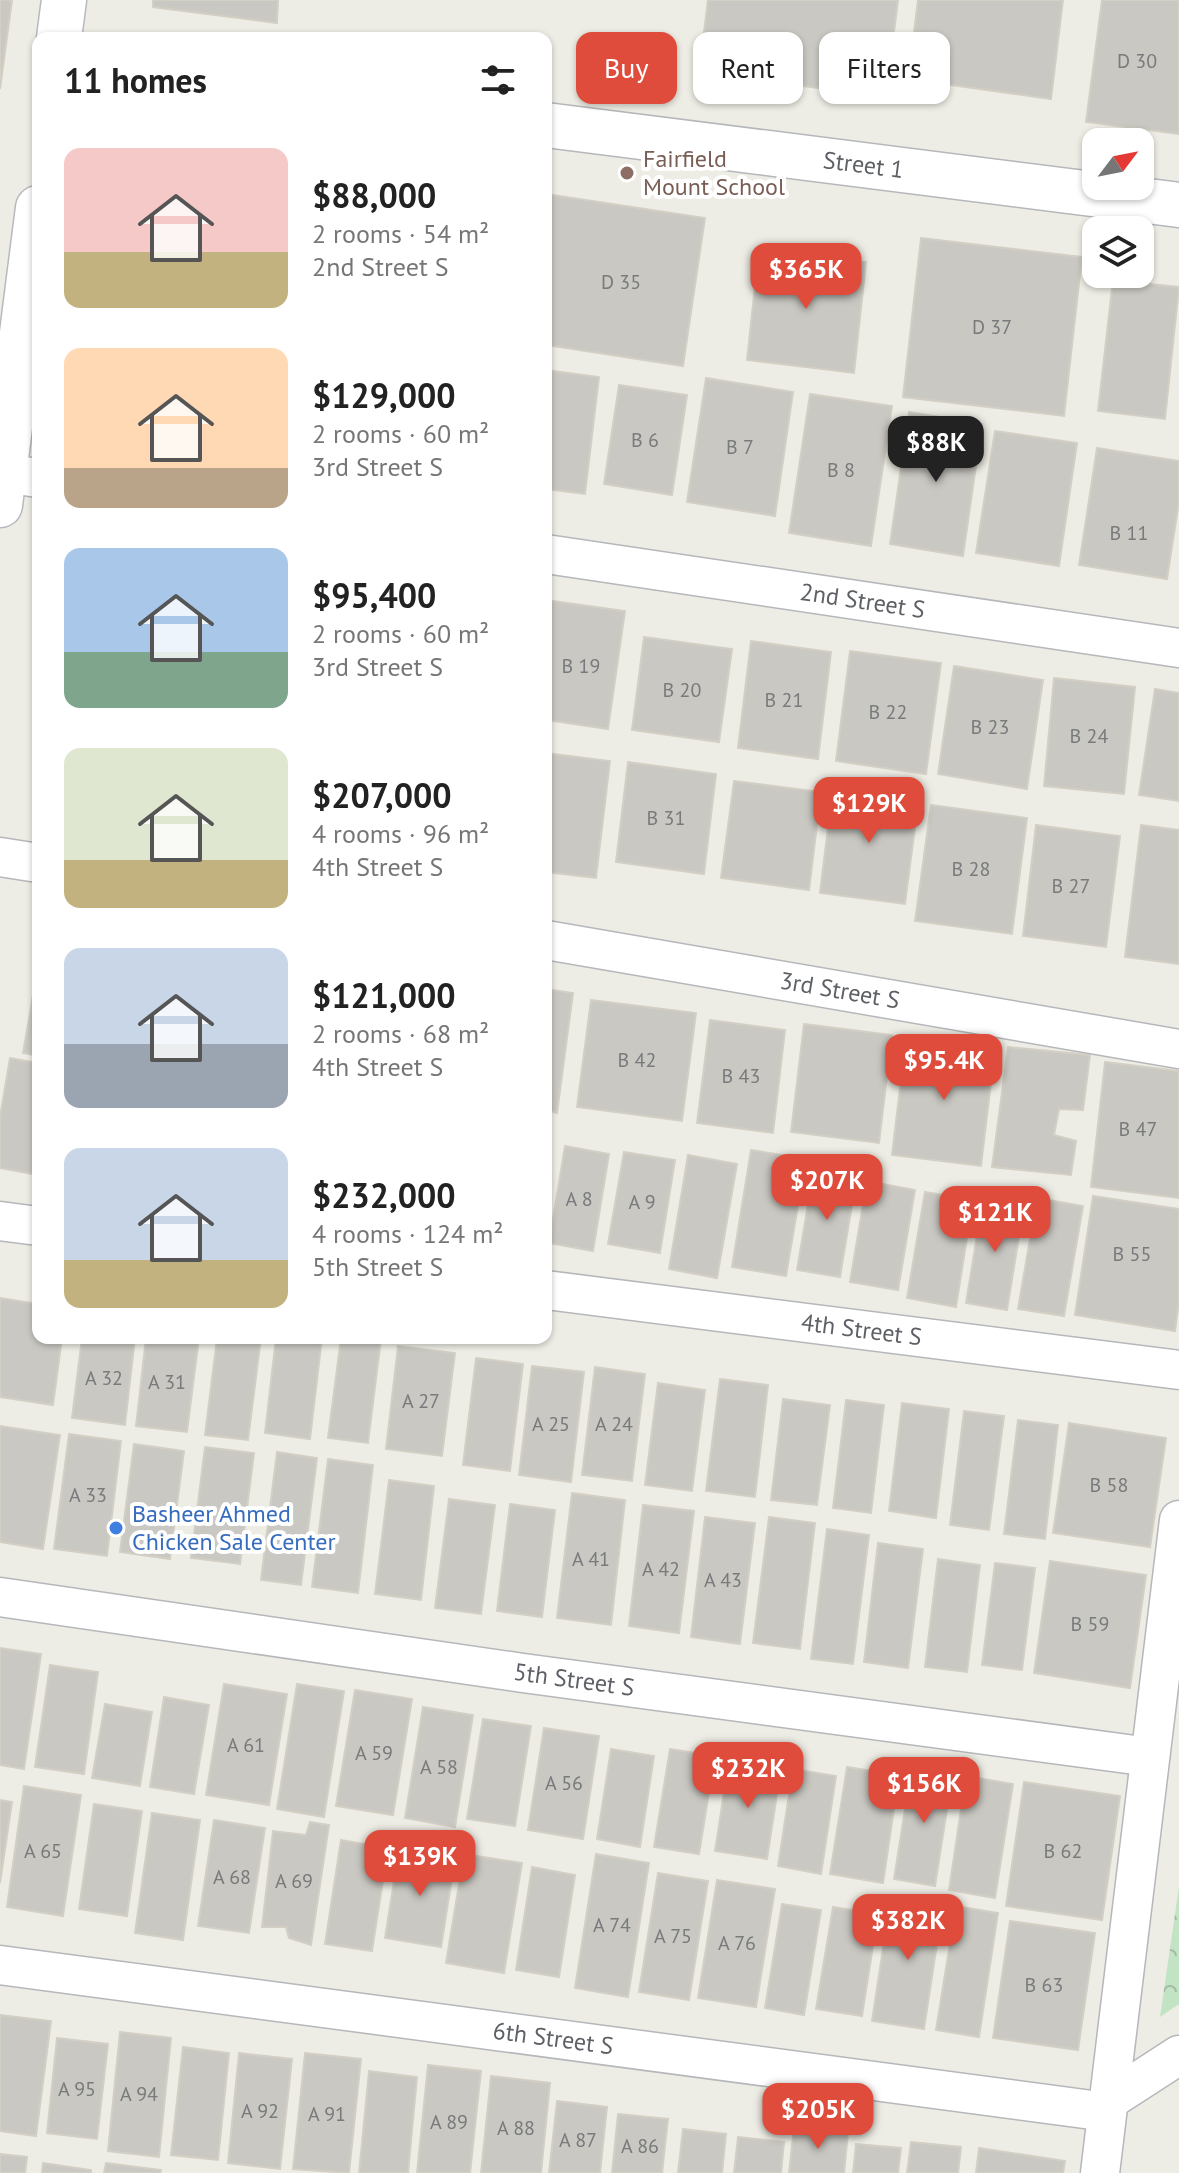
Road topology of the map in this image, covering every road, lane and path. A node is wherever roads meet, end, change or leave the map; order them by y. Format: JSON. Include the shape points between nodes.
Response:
{"nodes":[{"id":1,"x":64,"y":0,"type":"edge"},
{"id":2,"x":60,"y":32,"type":"edge"},
{"id":3,"x":552,"y":126,"type":"edge"},
{"id":4,"x":1179,"y":205,"type":"edge"},
{"id":5,"x":32,"y":239,"type":"edge"},
{"id":6,"x":9,"y":359,"type":"edge"},
{"id":7,"x":14,"y":485,"type":"edge"},
{"id":8,"x":552,"y":555,"type":"edge"},
{"id":9,"x":1179,"y":648,"type":"edge"},
{"id":10,"x":0,"y":857,"type":"edge"},
{"id":11,"x":32,"y":862,"type":"edge"},
{"id":12,"x":552,"y":941,"type":"edge"},
{"id":13,"x":1179,"y":1049,"type":"edge"},
{"id":14,"x":0,"y":1221,"type":"edge"},
{"id":15,"x":32,"y":1225,"type":"edge"},
{"id":16,"x":552,"y":1291,"type":"edge"},
{"id":17,"x":1179,"y":1370,"type":"edge"},
{"id":18,"x":1179,"y":1520,"type":"edge"},
{"id":19,"x":0,"y":1597,"type":"edge"},
{"id":20,"x":1150,"y":1757,"type":"junction"},
{"id":21,"x":0,"y":1965,"type":"edge"},
{"id":22,"x":1179,"y":2055,"type":"edge"},
{"id":23,"x":1108,"y":2106,"type":"junction"},
{"id":24,"x":1100,"y":2173,"type":"edge"}],
"edges":[{"from":1,"to":2,"type":"street"},
{"from":3,"to":4,"type":"street","name":"Street 1"},
{"from":5,"to":6,"type":"street"},
{"from":6,"to":7,"type":"street"},
{"from":8,"to":9,"type":"street","name":"2nd Street S"},
{"from":10,"to":11,"type":"street"},
{"from":12,"to":13,"type":"street","name":"3rd Street S"},
{"from":14,"to":15,"type":"street"},
{"from":16,"to":17,"type":"street","name":"4th Street S"},
{"from":18,"to":20,"type":"street"},
{"from":19,"to":20,"type":"street","name":"5th Street S"},
{"from":20,"to":23,"type":"street"},
{"from":21,"to":23,"type":"street","name":"6th Street S"},
{"from":22,"to":23,"type":"street"},
{"from":23,"to":24,"type":"street"}]}
